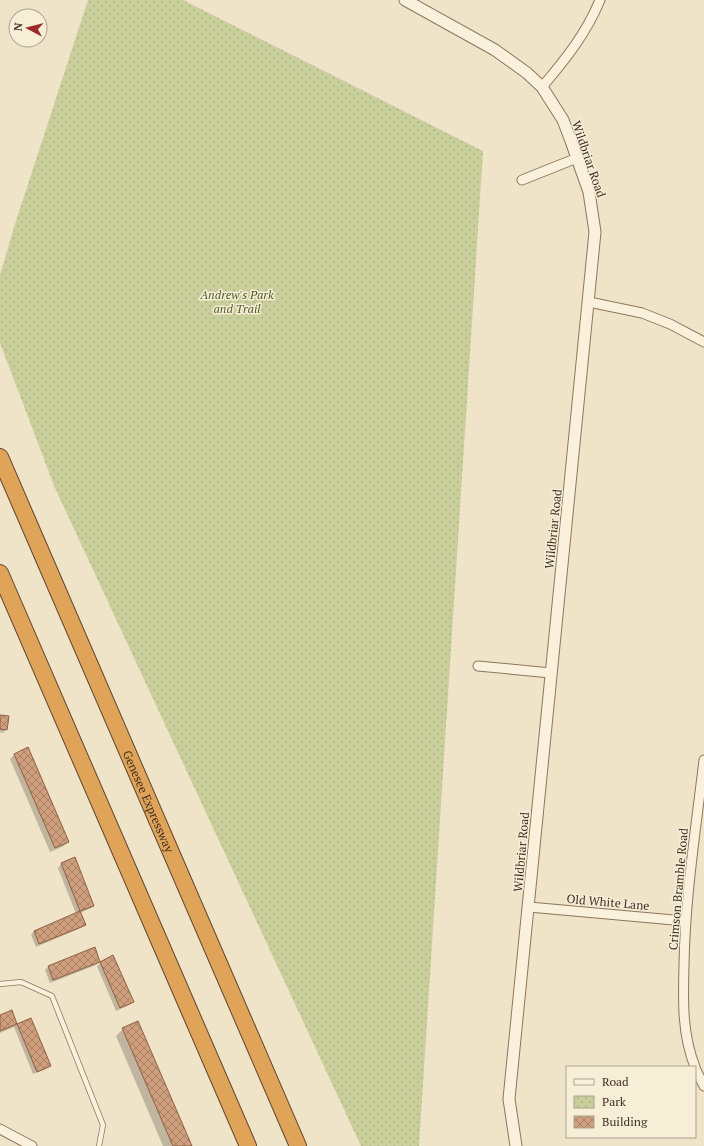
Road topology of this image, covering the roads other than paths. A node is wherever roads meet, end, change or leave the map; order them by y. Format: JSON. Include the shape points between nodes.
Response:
{"nodes":[{"id":1,"x":405,"y":0,"type":"edge"},
{"id":2,"x":600,"y":0,"type":"edge"},
{"id":3,"x":542,"y":87,"type":"junction"},
{"id":4,"x":576,"y":158,"type":"junction"},
{"id":5,"x":522,"y":180,"type":"dead end"},
{"id":6,"x":589,"y":302,"type":"junction"},
{"id":7,"x":704,"y":342,"type":"edge"},
{"id":8,"x":0,"y":457,"type":"edge"},
{"id":9,"x":0,"y":573,"type":"edge"},
{"id":10,"x":478,"y":666,"type":"dead end"},
{"id":11,"x":551,"y":673,"type":"junction"},
{"id":12,"x":704,"y":760,"type":"edge"},
{"id":13,"x":529,"y":907,"type":"junction"},
{"id":14,"x":685,"y":921,"type":"junction"},
{"id":15,"x":0,"y":984,"type":"edge"},
{"id":16,"x":695,"y":1066,"type":"edge"},
{"id":17,"x":696,"y":1069,"type":"edge"},
{"id":18,"x":267,"y":1073,"type":"junction"},
{"id":19,"x":704,"y":1086,"type":"edge"},
{"id":20,"x":0,"y":1128,"type":"edge"},
{"id":21,"x":32,"y":1146,"type":"edge"},
{"id":22,"x":99,"y":1146,"type":"edge"},
{"id":23,"x":248,"y":1146,"type":"edge"},
{"id":24,"x":298,"y":1146,"type":"edge"},
{"id":25,"x":304,"y":1146,"type":"edge"},
{"id":26,"x":516,"y":1146,"type":"edge"}],
"edges":[{"from":1,"to":3,"type":"street","name":"Wildbriar Road","via":[[495,50]]},
{"from":2,"to":3,"type":"street","via":[[592,20],[576,45]]},
{"from":3,"to":4,"type":"street","name":"Wildbriar Road","via":[[563,120]]},
{"from":4,"to":5,"type":"street"},
{"from":4,"to":6,"type":"street","name":"Wildbriar Road","via":[[589,192],[595,232]]},
{"from":6,"to":7,"type":"street","via":[[642,312]]},
{"from":6,"to":11,"type":"street","name":"Wildbriar Road"},
{"from":8,"to":18,"type":"highway","name":"Genesee Expressway"},
{"from":9,"to":23,"type":"highway"},
{"from":10,"to":11,"type":"street"},
{"from":11,"to":13,"type":"street","name":"Wildbriar Road"},
{"from":12,"to":14,"type":"street","name":"Crimson Bramble Road"},
{"from":13,"to":14,"type":"street","name":"Old White Lane"},
{"from":13,"to":26,"type":"street","name":"Wildbriar Road","via":[[509,1099]]},
{"from":14,"to":16,"type":"street","name":"Crimson Bramble Road","via":[[683,1021]]},
{"from":15,"to":22,"type":"lane","via":[[21,982],[52,996],[103,1125]]},
{"from":17,"to":19,"type":"street","name":"Crimson Bramble Road"},
{"from":18,"to":24,"type":"highway","name":"Genesee Expressway"},
{"from":18,"to":25,"type":"highway"},
{"from":20,"to":21,"type":"street"}]}
